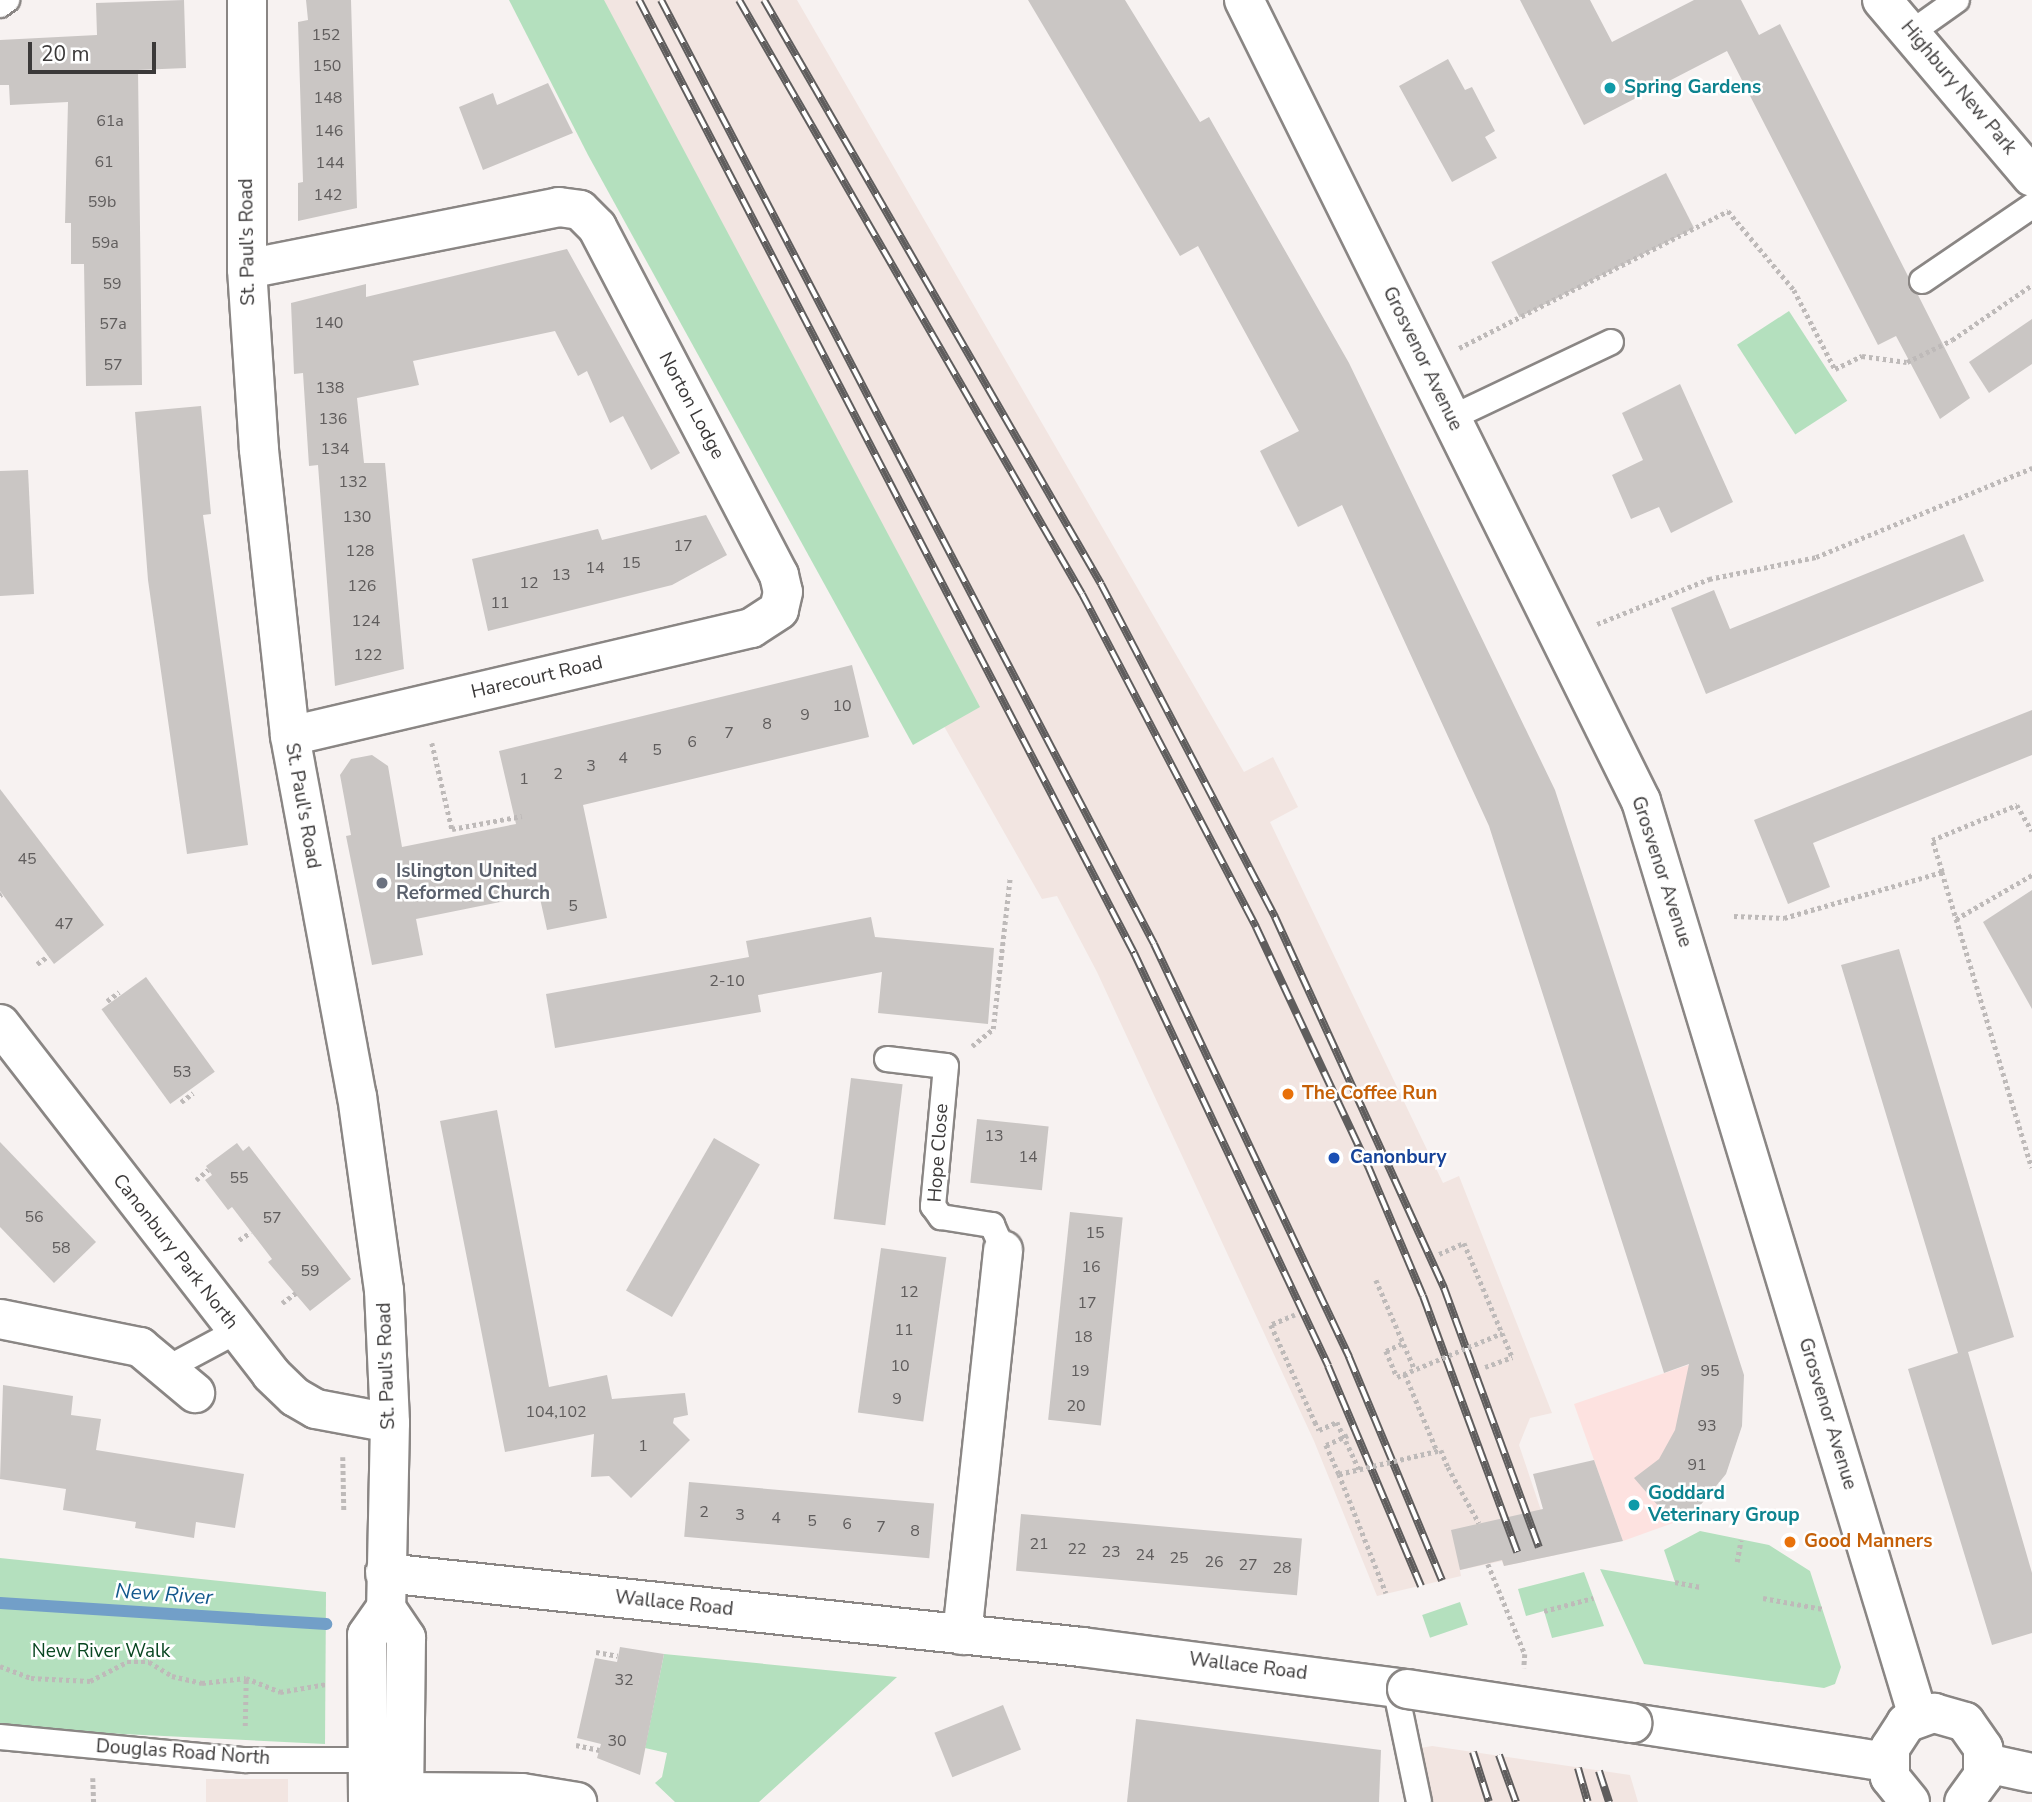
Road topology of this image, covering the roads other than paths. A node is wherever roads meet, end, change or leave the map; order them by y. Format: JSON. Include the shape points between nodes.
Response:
{"nodes":[{"id":1,"x":7,"y":0,"type":"edge"},
{"id":2,"x":247,"y":0,"type":"edge"},
{"id":3,"x":1244,"y":0,"type":"edge"},
{"id":4,"x":1882,"y":0,"type":"edge"},
{"id":5,"x":1957,"y":0,"type":"edge"},
{"id":6,"x":0,"y":5,"type":"edge"},
{"id":7,"x":1912,"y":32,"type":"junction"},
{"id":8,"x":2031,"y":182,"type":"edge"},
{"id":9,"x":247,"y":269,"type":"junction"},
{"id":10,"x":1922,"y":281,"type":"dead end"},
{"id":11,"x":1611,"y":342,"type":"dead end"},
{"id":12,"x":1451,"y":418,"type":"junction"},
{"id":13,"x":779,"y":610,"type":"joint"},
{"id":14,"x":289,"y":736,"type":"junction"},
{"id":15,"x":0,"y":1024,"type":"edge"},
{"id":16,"x":887,"y":1059,"type":"dead end"},
{"id":17,"x":1003,"y":1250,"type":"joint"},
{"id":18,"x":0,"y":1319,"type":"edge"},
{"id":19,"x":237,"y":1331,"type":"junction"},
{"id":20,"x":182,"y":1380,"type":"joint"},
{"id":21,"x":390,"y":1423,"type":"junction"},
{"id":22,"x":385,"y":1591,"type":"junction"},
{"id":23,"x":962,"y":1635,"type":"junction"},
{"id":24,"x":1401,"y":1688,"type":"junction"},
{"id":25,"x":1918,"y":1716,"type":"junction"},
{"id":26,"x":0,"y":1737,"type":"edge"},
{"id":27,"x":367,"y":1760,"type":"junction"},
{"id":28,"x":1888,"y":1762,"type":"junction"},
{"id":29,"x":1986,"y":1763,"type":"junction"},
{"id":30,"x":2032,"y":1773,"type":"edge"},
{"id":31,"x":404,"y":1797,"type":"edge"},
{"id":32,"x":368,"y":1802,"type":"edge"},
{"id":33,"x":577,"y":1802,"type":"edge"},
{"id":34,"x":1419,"y":1802,"type":"edge"},
{"id":35,"x":1910,"y":1802,"type":"edge"},
{"id":36,"x":1964,"y":1802,"type":"edge"}],
"edges":[{"from":1,"to":6,"type":"lane"},
{"from":2,"to":9,"type":"street","name":"St. Paul's Road"},
{"from":3,"to":12,"type":"street","name":"Grosvenor Avenue"},
{"from":4,"to":7,"type":"street","name":"Highbury New Park"},
{"from":5,"to":7,"type":"lane"},
{"from":7,"to":8,"type":"street","name":"Highbury New Park"},
{"from":8,"to":10,"type":"lane"},
{"from":9,"to":13,"type":"street","name":"Norton Lodge","via":[[559,207],[580,210],[597,227],[779,575],[783,592]]},
{"from":9,"to":14,"type":"street","name":"St. Paul's Road","via":[[258,437]]},
{"from":11,"to":12,"type":"lane"},
{"from":12,"to":25,"type":"street","name":"Grosvenor Avenue","via":[[1641,801]]},
{"from":13,"to":14,"type":"street","name":"Harecourt Road","via":[[751,628]]},
{"from":14,"to":21,"type":"street","name":"St. Paul's Road","via":[[357,1096],[384,1290]]},
{"from":15,"to":19,"type":"street","name":"Canonbury Park North"},
{"from":16,"to":17,"type":"lane","name":"Hope Close","via":[[946,1066],[933,1206],[941,1217],[992,1225]]},
{"from":17,"to":23,"type":"street"},
{"from":18,"to":20,"type":"street","via":[[125,1341]]},
{"from":19,"to":20,"type":"lane"},
{"from":19,"to":21,"type":"street","name":"Canonbury Park North","via":[[295,1396],[316,1409]]},
{"from":21,"to":22,"type":"street","name":"St. Paul's Road"},
{"from":22,"to":23,"type":"street","name":"Wallace Road"},
{"from":22,"to":27,"type":"street","via":[[367,1635]]},
{"from":22,"to":31,"type":"street","via":[[406,1638]]},
{"from":23,"to":24,"type":"street","name":"Wallace Road"},
{"from":24,"to":28,"type":"street","bridge":true},
{"from":24,"to":34,"type":"lane"},
{"from":25,"to":28,"type":"street","via":[[1896,1735]]},
{"from":25,"to":29,"type":"street","via":[[1934,1713],[1965,1722],[1976,1733]]},
{"from":26,"to":27,"type":"lane","name":"Douglas Road North","via":[[245,1760]]},
{"from":27,"to":32,"type":"street"},
{"from":28,"to":35,"type":"street","via":[[1897,1790]]},
{"from":29,"to":30,"type":"street"},
{"from":29,"to":36,"type":"street","via":[[1978,1787]]},
{"from":31,"to":33,"type":"street","via":[[522,1793]]}]}
